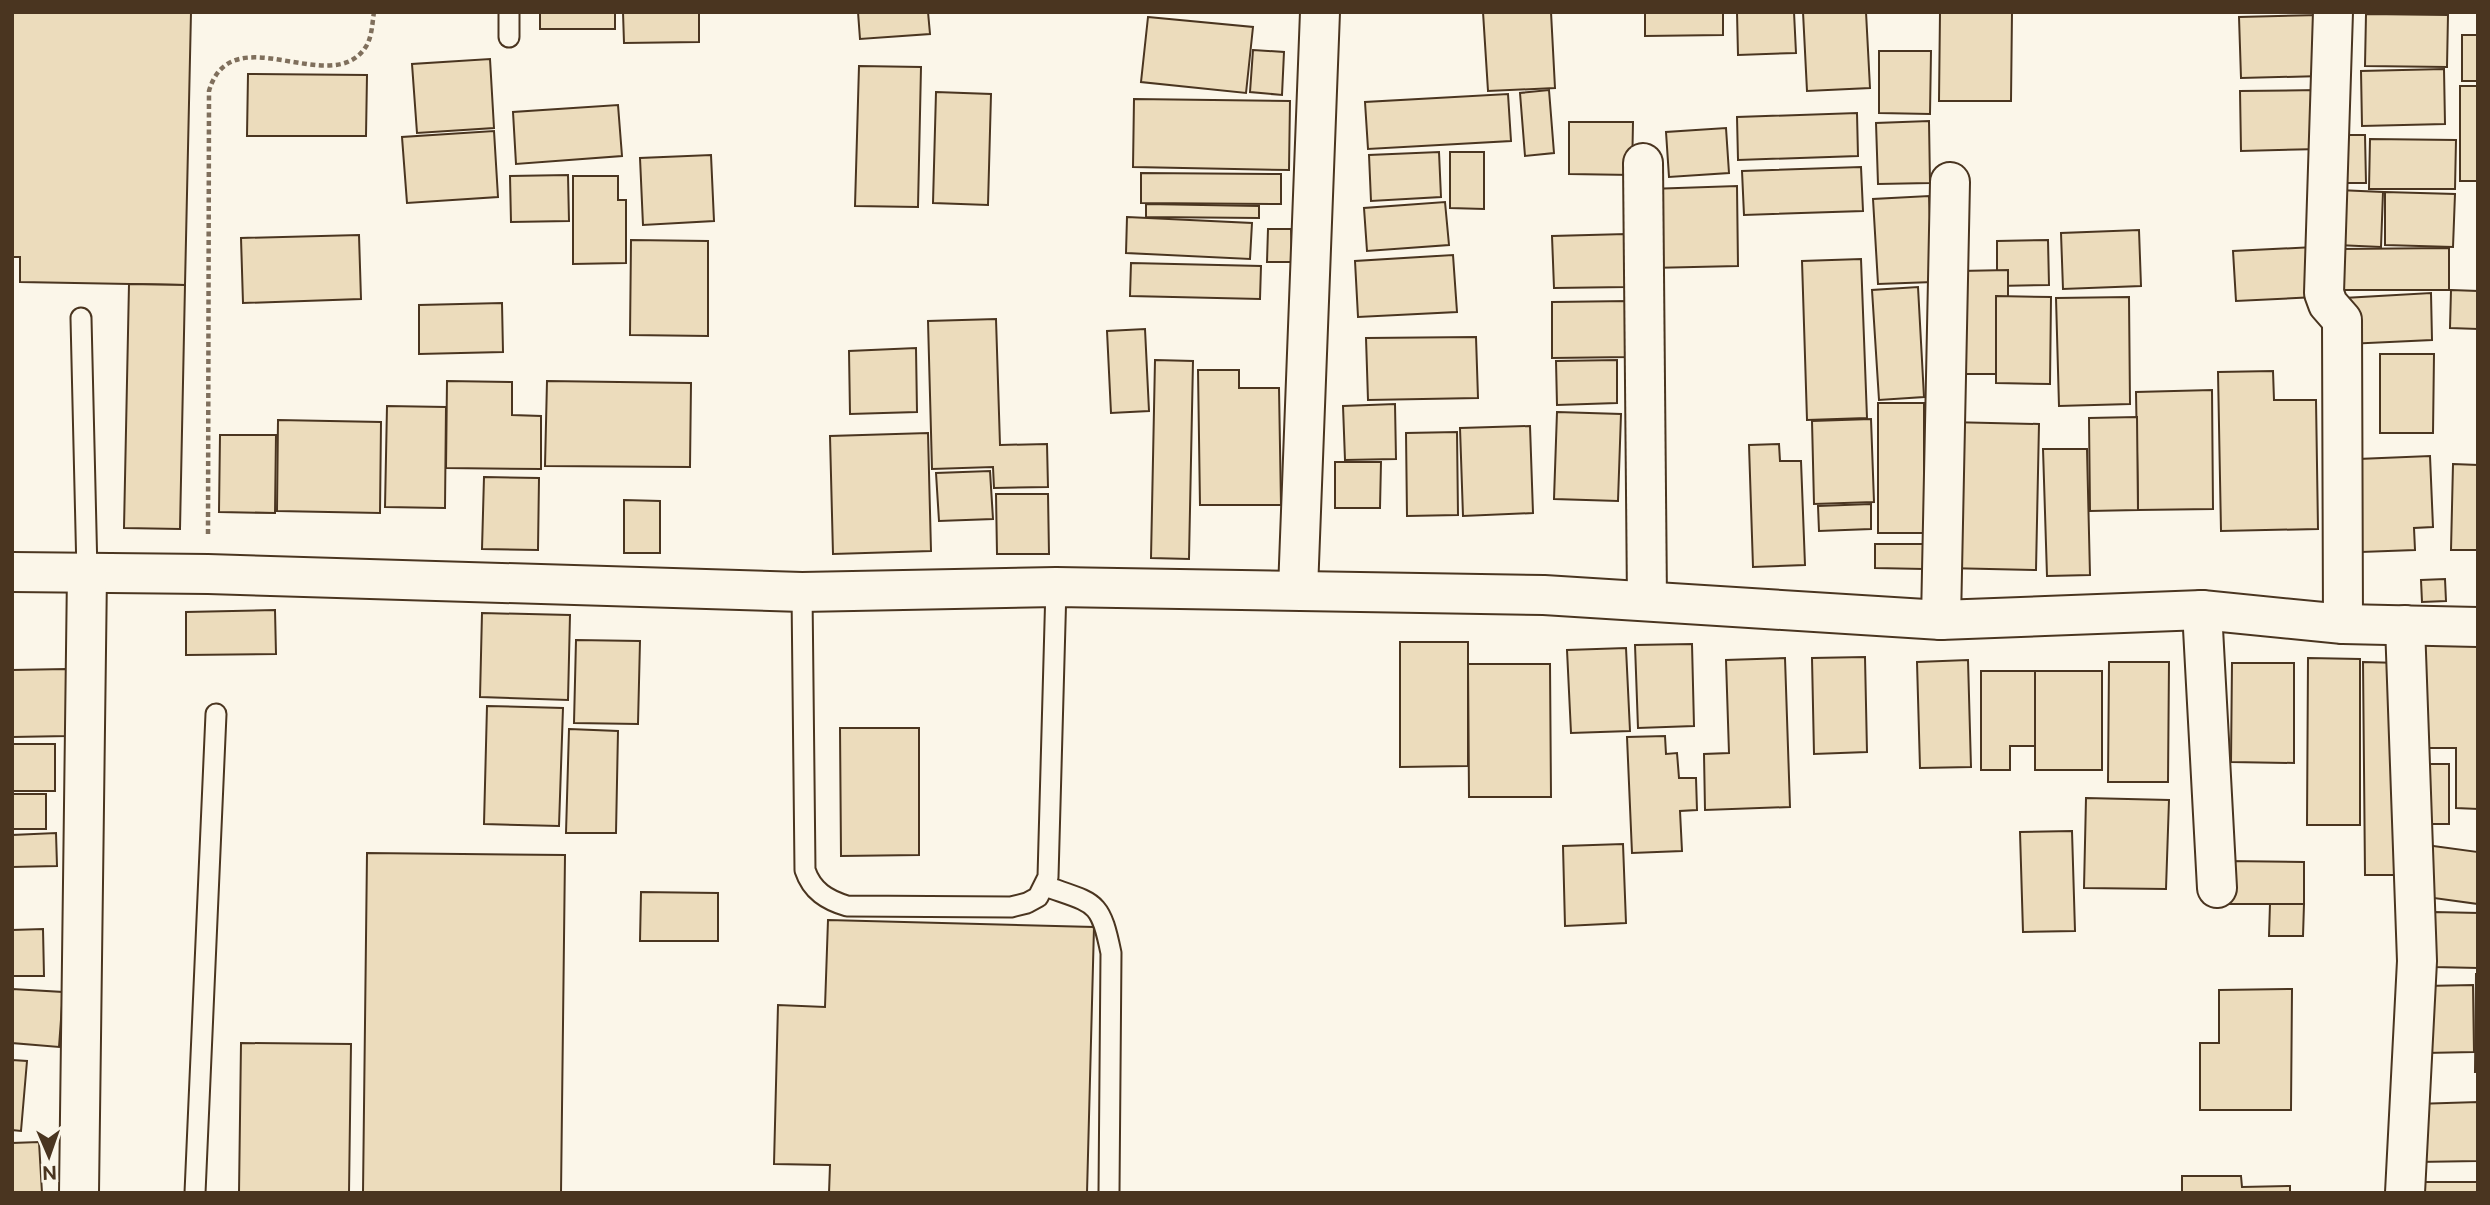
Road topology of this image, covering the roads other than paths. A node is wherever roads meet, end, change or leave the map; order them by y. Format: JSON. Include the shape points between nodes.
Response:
{"nodes":[{"id":1,"x":509,"y":12,"type":"edge"},
{"id":2,"x":1320,"y":12,"type":"edge"},
{"id":3,"x":2333,"y":12,"type":"edge"},
{"id":4,"x":509,"y":37,"type":"dead end"},
{"id":5,"x":1643,"y":163,"type":"dead end"},
{"id":6,"x":1950,"y":182,"type":"dead end"},
{"id":7,"x":81,"y":318,"type":"dead end"},
{"id":8,"x":12,"y":572,"type":"edge"},
{"id":9,"x":87,"y":573,"type":"junction"},
{"id":10,"x":1056,"y":587,"type":"junction"},
{"id":11,"x":1298,"y":590,"type":"junction"},
{"id":12,"x":802,"y":592,"type":"junction"},
{"id":13,"x":1647,"y":601,"type":"junction"},
{"id":14,"x":2202,"y":610,"type":"junction"},
{"id":15,"x":1941,"y":620,"type":"junction"},
{"id":16,"x":2343,"y":624,"type":"junction"},
{"id":17,"x":2405,"y":625,"type":"junction"},
{"id":18,"x":2478,"y":627,"type":"edge"},
{"id":19,"x":216,"y":714,"type":"dead end"},
{"id":20,"x":1045,"y":886,"type":"junction"},
{"id":21,"x":2217,"y":888,"type":"dead end"},
{"id":22,"x":79,"y":1193,"type":"edge"},
{"id":23,"x":195,"y":1193,"type":"edge"},
{"id":24,"x":1109,"y":1193,"type":"edge"},
{"id":25,"x":2405,"y":1193,"type":"edge"}],
"edges":[{"from":1,"to":4,"type":"lane"},
{"from":2,"to":11,"type":"street"},
{"from":3,"to":16,"type":"street","via":[[2324,293],[2342,320]]},
{"from":5,"to":13,"type":"street"},
{"from":6,"to":15,"type":"street"},
{"from":7,"to":9,"type":"lane"},
{"from":8,"to":9,"type":"street"},
{"from":9,"to":12,"type":"street"},
{"from":9,"to":22,"type":"street"},
{"from":10,"to":11,"type":"street"},
{"from":10,"to":12,"type":"street"},
{"from":10,"to":20,"type":"lane"},
{"from":11,"to":13,"type":"street"},
{"from":12,"to":20,"type":"lane","via":[[805,870],[818,892],[847,906],[1011,907],[1038,897]]},
{"from":13,"to":15,"type":"street"},
{"from":14,"to":15,"type":"street"},
{"from":14,"to":16,"type":"street"},
{"from":14,"to":21,"type":"street"},
{"from":16,"to":17,"type":"street"},
{"from":17,"to":18,"type":"street"},
{"from":17,"to":25,"type":"street","via":[[2417,961]]},
{"from":19,"to":23,"type":"lane"},
{"from":20,"to":24,"type":"lane","via":[[1099,910],[1111,953]]}]}
